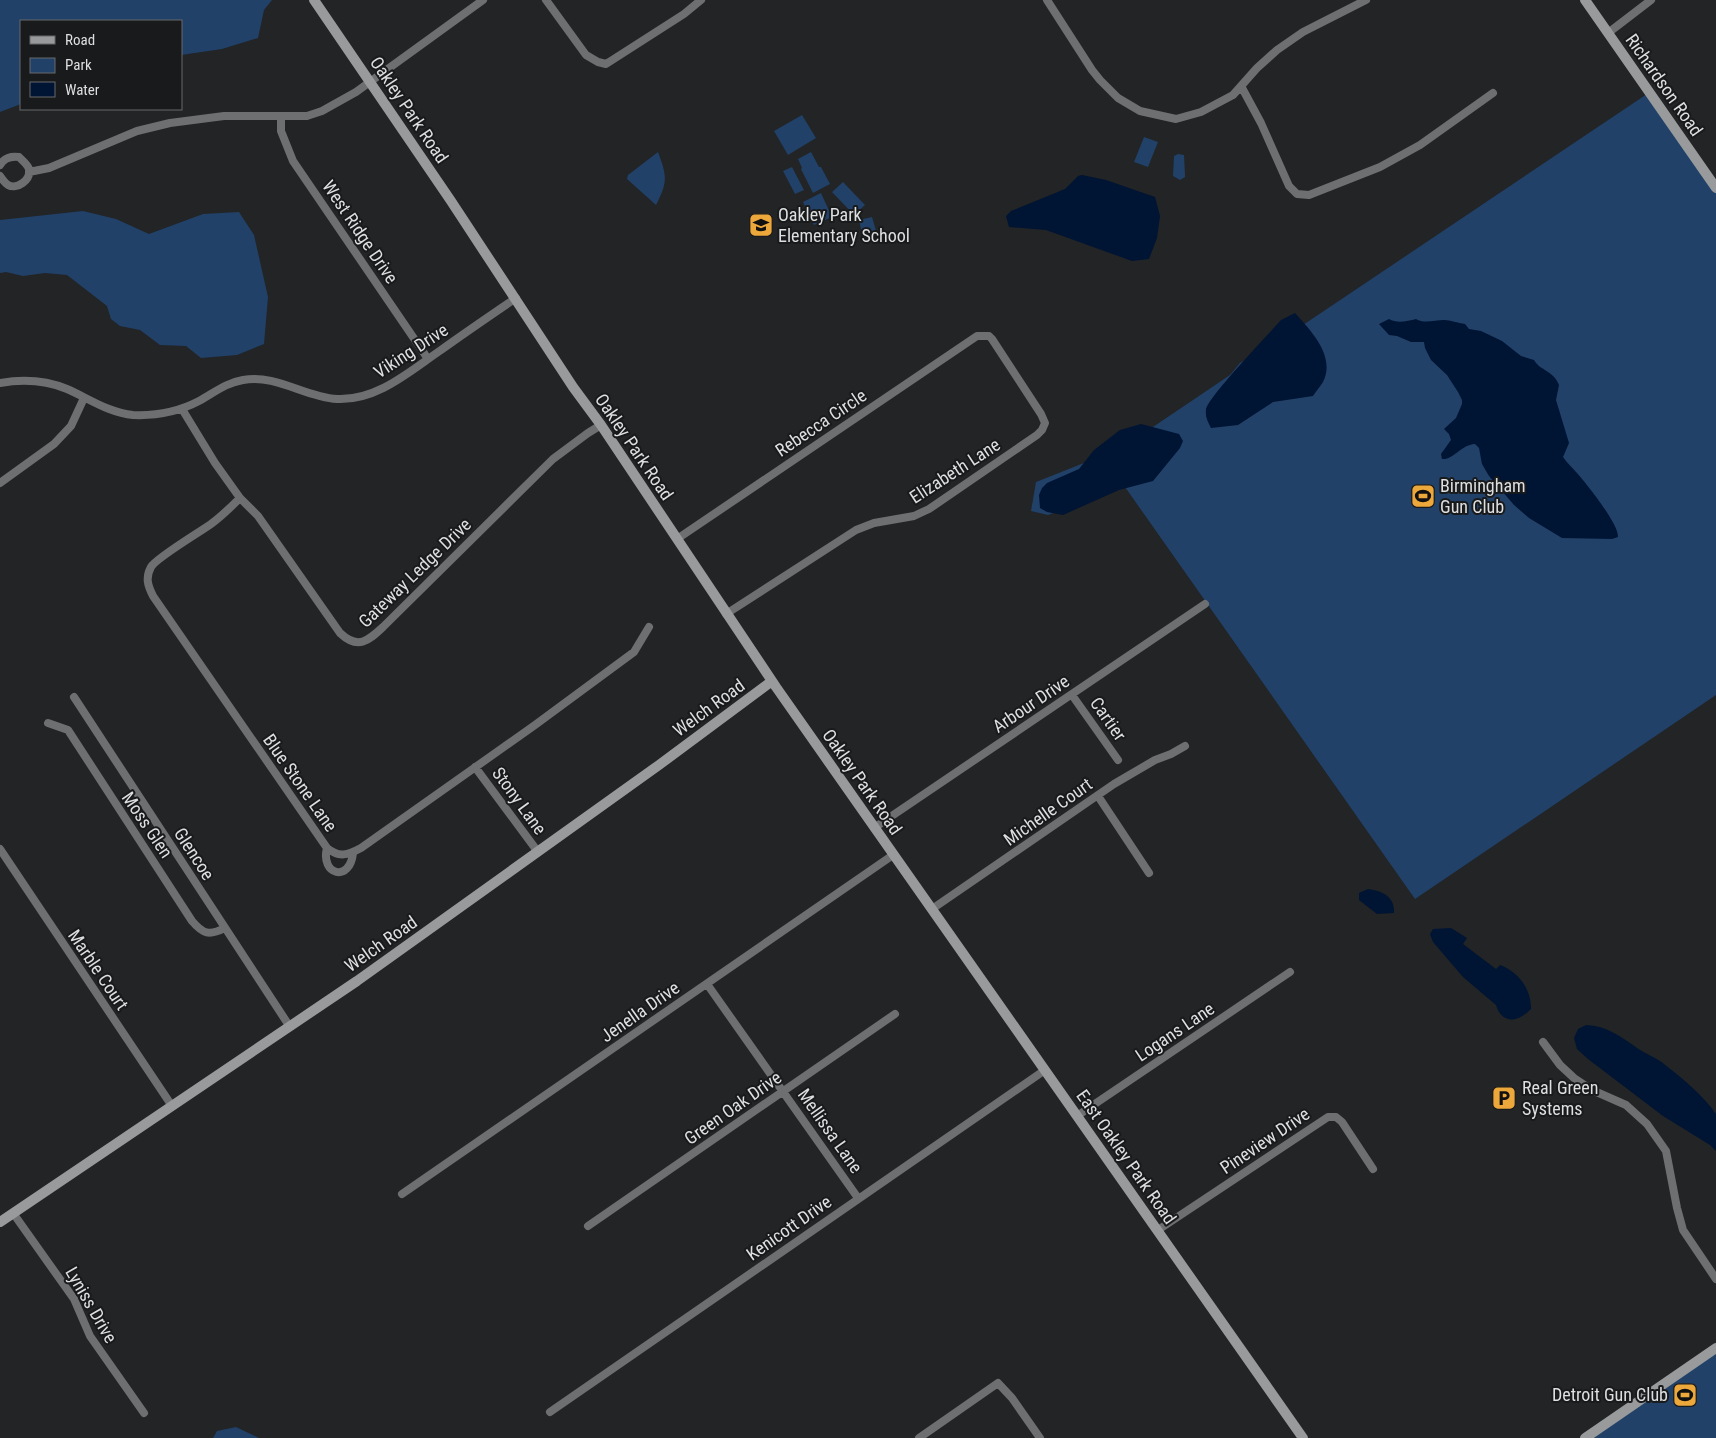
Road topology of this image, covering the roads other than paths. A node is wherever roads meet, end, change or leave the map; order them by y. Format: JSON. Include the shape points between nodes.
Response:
{"nodes":[{"id":1,"x":314,"y":0,"type":"edge"},
{"id":2,"x":483,"y":0,"type":"edge"},
{"id":3,"x":546,"y":0,"type":"edge"},
{"id":4,"x":701,"y":0,"type":"edge"},
{"id":5,"x":1047,"y":0,"type":"edge"},
{"id":6,"x":1366,"y":0,"type":"edge"},
{"id":7,"x":1585,"y":0,"type":"edge"},
{"id":8,"x":1651,"y":0,"type":"edge"},
{"id":9,"x":1608,"y":33,"type":"junction"},
{"id":10,"x":370,"y":81,"type":"junction"},
{"id":11,"x":1241,"y":86,"type":"junction"},
{"id":12,"x":1493,"y":93,"type":"dead end"},
{"id":13,"x":281,"y":117,"type":"junction"},
{"id":14,"x":0,"y":165,"type":"edge"},
{"id":15,"x":29,"y":172,"type":"junction"},
{"id":16,"x":0,"y":176,"type":"edge"},
{"id":17,"x":1716,"y":188,"type":"edge"},
{"id":18,"x":516,"y":298,"type":"junction"},
{"id":19,"x":983,"y":335,"type":"joint"},
{"id":20,"x":428,"y":359,"type":"junction"},
{"id":21,"x":0,"y":383,"type":"edge"},
{"id":22,"x":84,"y":398,"type":"junction"},
{"id":23,"x":182,"y":409,"type":"junction"},
{"id":24,"x":601,"y":425,"type":"junction"},
{"id":25,"x":0,"y":483,"type":"edge"},
{"id":26,"x":240,"y":498,"type":"junction"},
{"id":27,"x":677,"y":540,"type":"junction"},
{"id":28,"x":1205,"y":604,"type":"dead end"},
{"id":29,"x":726,"y":614,"type":"junction"},
{"id":30,"x":649,"y":627,"type":"dead end"},
{"id":31,"x":772,"y":681,"type":"junction"},
{"id":32,"x":1072,"y":694,"type":"junction"},
{"id":33,"x":74,"y":697,"type":"dead end"},
{"id":34,"x":48,"y":723,"type":"dead end"},
{"id":35,"x":1185,"y":746,"type":"dead end"},
{"id":36,"x":1118,"y":760,"type":"dead end"},
{"id":37,"x":475,"y":767,"type":"junction"},
{"id":38,"x":1098,"y":796,"type":"junction"},
{"id":39,"x":874,"y":828,"type":"junction"},
{"id":40,"x":326,"y":848,"type":"junction"},
{"id":41,"x":0,"y":849,"type":"edge"},
{"id":42,"x":353,"y":852,"type":"junction"},
{"id":43,"x":538,"y":852,"type":"junction"},
{"id":44,"x":894,"y":855,"type":"junction"},
{"id":45,"x":1149,"y":873,"type":"dead end"},
{"id":46,"x":932,"y":909,"type":"junction"},
{"id":47,"x":225,"y":928,"type":"junction"},
{"id":48,"x":1290,"y":972,"type":"dead end"},
{"id":49,"x":707,"y":984,"type":"junction"},
{"id":50,"x":894,"y":1014,"type":"dead end"},
{"id":51,"x":290,"y":1027,"type":"junction"},
{"id":52,"x":1543,"y":1042,"type":"dead end"},
{"id":53,"x":1045,"y":1070,"type":"junction"},
{"id":54,"x":783,"y":1091,"type":"junction"},
{"id":55,"x":172,"y":1106,"type":"junction"},
{"id":56,"x":1077,"y":1116,"type":"junction"},
{"id":57,"x":1373,"y":1169,"type":"dead end"},
{"id":58,"x":402,"y":1194,"type":"dead end"},
{"id":59,"x":858,"y":1198,"type":"junction"},
{"id":60,"x":13,"y":1213,"type":"junction"},
{"id":61,"x":0,"y":1222,"type":"edge"},
{"id":62,"x":588,"y":1226,"type":"dead end"},
{"id":63,"x":1158,"y":1230,"type":"junction"},
{"id":64,"x":1716,"y":1279,"type":"edge"},
{"id":65,"x":1716,"y":1348,"type":"edge"},
{"id":66,"x":550,"y":1412,"type":"dead end"},
{"id":67,"x":144,"y":1413,"type":"dead end"},
{"id":68,"x":1294,"y":1423,"type":"junction"},
{"id":69,"x":919,"y":1438,"type":"edge"},
{"id":70,"x":1040,"y":1438,"type":"edge"},
{"id":71,"x":1303,"y":1438,"type":"edge"},
{"id":72,"x":1307,"y":1438,"type":"edge"},
{"id":73,"x":1585,"y":1438,"type":"edge"}],
"edges":[{"from":1,"to":10,"type":"street","name":"Oakley Park Road"},
{"from":2,"to":10,"type":"street"},
{"from":3,"to":4,"type":"street","via":[[586,55],[606,64]]},
{"from":5,"to":11,"type":"street","via":[[1100,80],[1118,98],[1140,112],[1176,119],[1215,106]]},
{"from":6,"to":11,"type":"street","via":[[1303,32],[1277,50]]},
{"from":7,"to":9,"type":"street","name":"Richardson Road"},
{"from":8,"to":9,"type":"street"},
{"from":9,"to":17,"type":"street","name":"Richardson Road"},
{"from":10,"to":13,"type":"street","via":[[322,112]]},
{"from":10,"to":18,"type":"street","name":"Oakley Park Road"},
{"from":11,"to":12,"type":"street","via":[[1289,186],[1303,196],[1380,167],[1420,145]]},
{"from":13,"to":15,"type":"street","via":[[224,116],[170,123],[137,131],[49,168]]},
{"from":13,"to":20,"type":"street","name":"West Ridge Drive","via":[[281,131],[293,161]]},
{"from":14,"to":15,"type":"street","via":[[11,156],[19,157]]},
{"from":15,"to":16,"type":"street","via":[[24,183],[14,187],[6,185]]},
{"from":18,"to":20,"type":"street","name":"Viking Drive"},
{"from":18,"to":24,"type":"street","name":"Oakley Park Road"},
{"from":19,"to":27,"type":"street","name":"Rebecca Circle","via":[[972,339]]},
{"from":19,"to":29,"type":"street","name":"Elizabeth Lane","via":[[992,339],[1041,414],[1045,423],[1042,430],[929,509],[914,516],[874,523],[856,530]]},
{"from":20,"to":23,"type":"street","name":"Viking Drive","via":[[383,388],[356,398],[327,398],[282,382],[257,378],[232,382]]},
{"from":21,"to":22,"type":"street","name":"Viking Drive","via":[[26,380],[48,383]]},
{"from":22,"to":23,"type":"street","name":"Viking Drive","via":[[132,415]]},
{"from":22,"to":25,"type":"street","via":[[69,429],[54,444]]},
{"from":23,"to":26,"type":"street","name":"Gateway Ledge Drive"},
{"from":24,"to":26,"type":"street","name":"Gateway Ledge Drive","via":[[553,459],[383,628],[363,643],[346,639],[340,633],[258,516]]},
{"from":24,"to":27,"type":"street","name":"Oakley Park Road"},
{"from":26,"to":40,"type":"street","name":"Blue Stone Lane","via":[[224,514],[154,564],[148,584],[153,596]]},
{"from":27,"to":29,"type":"street","name":"Oakley Park Road"},
{"from":28,"to":32,"type":"street","name":"Arbour Drive"},
{"from":29,"to":31,"type":"street","name":"Oakley Park Road"},
{"from":30,"to":37,"type":"street","via":[[634,652]]},
{"from":31,"to":39,"type":"street","name":"Oakley Park Road"},
{"from":31,"to":43,"type":"street","name":"Welch Road"},
{"from":32,"to":36,"type":"street","name":"Cartier"},
{"from":32,"to":39,"type":"street","name":"Arbour Drive"},
{"from":33,"to":47,"type":"street","name":"Glencoe"},
{"from":34,"to":47,"type":"street","name":"Moss Glen","via":[[68,730],[192,921],[206,933]]},
{"from":35,"to":38,"type":"street","name":"Michelle Court","via":[[1155,760]]},
{"from":37,"to":42,"type":"street"},
{"from":37,"to":43,"type":"street","name":"Stony Lane"},
{"from":38,"to":45,"type":"street"},
{"from":38,"to":46,"type":"street","name":"Michelle Court"},
{"from":39,"to":44,"type":"street","name":"Oakley Park Road"},
{"from":40,"to":42,"type":"street","name":"Blue Stone Lane","via":[[341,855]]},
{"from":40,"to":42,"type":"street","via":[[327,865],[338,872],[349,868]]},
{"from":41,"to":55,"type":"street","name":"Marble Court"},
{"from":43,"to":51,"type":"street","name":"Welch Road"},
{"from":44,"to":46,"type":"street","name":"Oakley Park Road"},
{"from":44,"to":49,"type":"street","name":"Jenella Drive"},
{"from":46,"to":53,"type":"street","name":"East Oakley Park Road"},
{"from":47,"to":51,"type":"street","name":"Glencoe"},
{"from":48,"to":56,"type":"street","name":"Logans Lane"},
{"from":49,"to":54,"type":"street","name":"Mellissa Lane"},
{"from":49,"to":58,"type":"street","name":"Jenella Drive"},
{"from":50,"to":54,"type":"street","name":"Green Oak Drive"},
{"from":51,"to":55,"type":"street","name":"Welch Road"},
{"from":52,"to":64,"type":"street","via":[[1574,1078],[1626,1105],[1647,1124],[1666,1152],[1684,1230]]},
{"from":53,"to":56,"type":"street","name":"East Oakley Park Road"},
{"from":53,"to":59,"type":"street","name":"Kenicott Drive"},
{"from":54,"to":59,"type":"street","name":"Mellissa Lane"},
{"from":54,"to":62,"type":"street","name":"Green Oak Drive"},
{"from":55,"to":60,"type":"street","name":"Welch Road"},
{"from":56,"to":63,"type":"street","name":"East Oakley Park Road"},
{"from":57,"to":63,"type":"street","name":"Pineview Drive","via":[[1342,1122],[1336,1117],[1328,1117]]},
{"from":59,"to":66,"type":"street","name":"Kenicott Drive"},
{"from":60,"to":61,"type":"street","name":"Welch Road"},
{"from":60,"to":67,"type":"street","name":"Lyniss Drive","via":[[74,1299],[90,1336]]},
{"from":63,"to":68,"type":"street","name":"East Oakley Park Road"},
{"from":65,"to":73,"type":"street"},
{"from":68,"to":71,"type":"street","name":"East Oakley Park Road"},
{"from":68,"to":72,"type":"street","name":"East Oakley Park Road"},
{"from":69,"to":70,"type":"street","via":[[998,1383]]}]}
